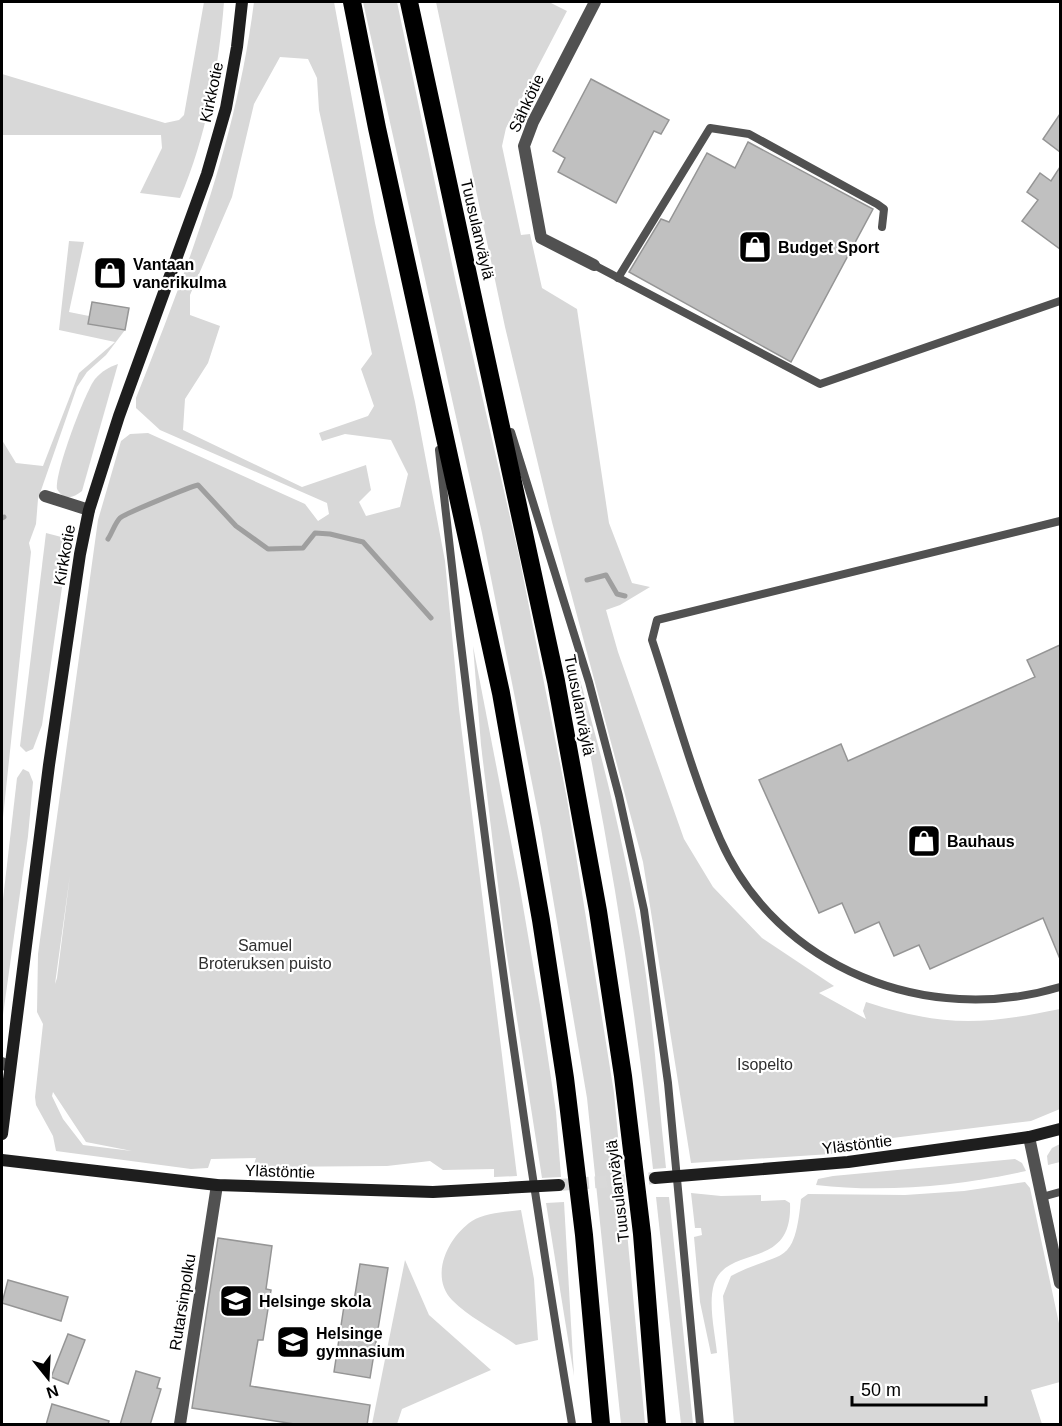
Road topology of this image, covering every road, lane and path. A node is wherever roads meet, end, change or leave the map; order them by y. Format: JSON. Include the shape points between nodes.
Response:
{"nodes":[{"id":1,"x":242,"y":2,"type":"edge"},
{"id":2,"x":352,"y":2,"type":"edge"},
{"id":3,"x":409,"y":2,"type":"edge"},
{"id":4,"x":596,"y":2,"type":"edge"},
{"id":5,"x":882,"y":227,"type":"dead end"},
{"id":6,"x":594,"y":265,"type":"joint"},
{"id":7,"x":618,"y":278,"type":"junction"},
{"id":8,"x":1060,"y":301,"type":"edge"},
{"id":9,"x":487,"y":357,"type":"junction"},
{"id":10,"x":431,"y":374,"type":"junction"},
{"id":11,"x":45,"y":496,"type":"dead end"},
{"id":12,"x":89,"y":510,"type":"junction"},
{"id":13,"x":1060,"y":520,"type":"edge"},
{"id":14,"x":1060,"y":987,"type":"edge"},
{"id":15,"x":6,"y":1065,"type":"edge"},
{"id":16,"x":1060,"y":1129,"type":"edge"},
{"id":17,"x":2,"y":1134,"type":"edge"},
{"id":18,"x":1029,"y":1137,"type":"junction"},
{"id":19,"x":2,"y":1160,"type":"edge"},
{"id":20,"x":655,"y":1178,"type":"tunnel mouth"},
{"id":21,"x":218,"y":1185,"type":"junction"},
{"id":22,"x":559,"y":1185,"type":"tunnel mouth"},
{"id":23,"x":1060,"y":1192,"type":"edge"},
{"id":24,"x":1042,"y":1197,"type":"junction"},
{"id":25,"x":1060,"y":1283,"type":"edge"},
{"id":26,"x":180,"y":1425,"type":"edge"},
{"id":27,"x":572,"y":1425,"type":"edge"},
{"id":28,"x":601,"y":1425,"type":"edge"},
{"id":29,"x":657,"y":1425,"type":"edge"},
{"id":30,"x":700,"y":1425,"type":"edge"}],
"edges":[{"from":1,"to":12,"type":"street","name":"Kirkkotie","via":[[226,108],[207,174]]},
{"from":2,"to":10,"type":"highway"},
{"from":3,"to":9,"type":"highway","name":"Tuusulanväylä"},
{"from":4,"to":6,"type":"street","name":"Sähkötie","via":[[532,122],[524,146],[541,238]]},
{"from":5,"to":7,"type":"lane","via":[[884,209],[877,204],[748,134],[710,128]]},
{"from":6,"to":7,"type":"lane"},
{"from":7,"to":8,"type":"lane","via":[[820,384]]},
{"from":9,"to":29,"type":"highway","name":"Tuusulanväylä","via":[[556,681],[598,911],[642,1234]]},
{"from":9,"to":30,"type":"lane","via":[[589,682],[644,910],[668,1083]]},
{"from":10,"to":27,"type":"lane","via":[[466,705],[525,1136]]},
{"from":10,"to":28,"type":"highway","via":[[501,693],[541,920],[584,1236]]},
{"from":11,"to":12,"type":"street"},
{"from":12,"to":15,"type":"street","name":"Kirkkotie"},
{"from":13,"to":14,"type":"lane","via":[[657,620],[652,640],[720,840],[741,876],[785,928],[813,951],[854,974],[928,998],[997,1000]]},
{"from":15,"to":17,"type":"street","name":"Kirkkotie"},
{"from":16,"to":18,"type":"street","name":"Ylästöntie"},
{"from":18,"to":20,"type":"street","name":"Ylästöntie","via":[[848,1162]]},
{"from":18,"to":24,"type":"street"},
{"from":19,"to":21,"type":"street","name":"Ylästöntie"},
{"from":21,"to":22,"type":"street","name":"Ylästöntie","via":[[433,1192]]},
{"from":21,"to":26,"type":"street","name":"Rutarsinpolku"},
{"from":23,"to":24,"type":"lane"},
{"from":24,"to":25,"type":"street"}]}
